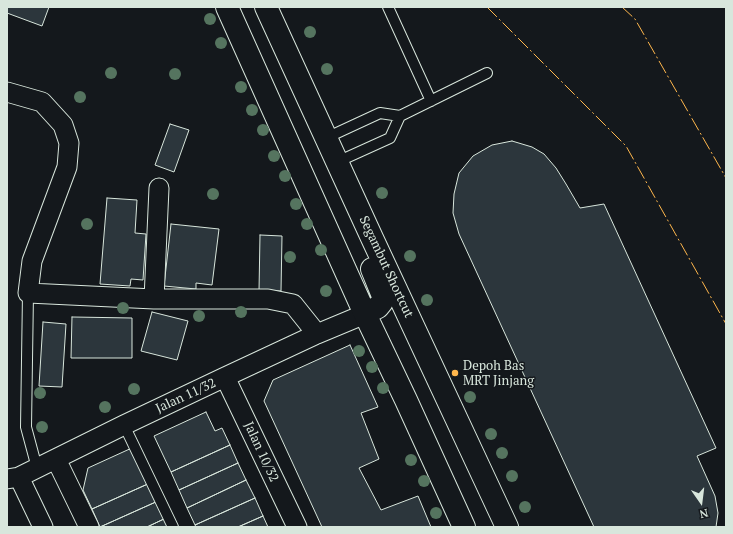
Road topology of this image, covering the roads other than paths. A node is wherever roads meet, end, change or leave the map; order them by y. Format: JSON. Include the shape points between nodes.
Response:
{"nodes":[{"id":1,"x":227,"y":7,"type":"edge"},
{"id":2,"x":266,"y":7,"type":"edge"},
{"id":3,"x":388,"y":7,"type":"edge"},
{"id":4,"x":487,"y":73,"type":"dead end"},
{"id":5,"x":7,"y":92,"type":"edge"},
{"id":6,"x":432,"y":100,"type":"junction"},
{"id":7,"x":400,"y":116,"type":"junction"},
{"id":8,"x":326,"y":138,"type":"junction"},
{"id":9,"x":339,"y":166,"type":"junction"},
{"id":10,"x":158,"y":188,"type":"dead end"},
{"id":11,"x":28,"y":293,"type":"junction"},
{"id":12,"x":154,"y":299,"type":"junction"},
{"id":13,"x":365,"y":314,"type":"junction"},
{"id":14,"x":317,"y":334,"type":"junction"},
{"id":15,"x":225,"y":377,"type":"junction"},
{"id":16,"x":124,"y":425,"type":"junction"},
{"id":17,"x":56,"y":459,"type":"junction"},
{"id":18,"x":37,"y":468,"type":"junction"},
{"id":19,"x":13,"y":478,"type":"edge"},
{"id":20,"x":43,"y":527,"type":"edge"},
{"id":21,"x":89,"y":527,"type":"edge"},
{"id":22,"x":173,"y":527,"type":"edge"},
{"id":23,"x":297,"y":527,"type":"edge"},
{"id":24,"x":464,"y":527,"type":"edge"},
{"id":25,"x":506,"y":527,"type":"edge"}],
"edges":[{"from":1,"to":13,"type":"main road"},
{"from":2,"to":8,"type":"main road","name":"Segambut Shortcut"},
{"from":3,"to":6,"type":"lane"},
{"from":4,"to":6,"type":"lane"},
{"from":5,"to":11,"type":"street","via":[[42,102],[63,126],[69,143],[67,167],[32,261]]},
{"from":6,"to":7,"type":"lane"},
{"from":7,"to":8,"type":"lane","via":[[380,113]]},
{"from":7,"to":9,"type":"lane","via":[[390,138]]},
{"from":8,"to":9,"type":"main road","name":"Segambut Shortcut"},
{"from":9,"to":13,"type":"main road","via":[[352,220],[383,296],[378,308]]},
{"from":9,"to":25,"type":"main road","name":"Segambut Shortcut"},
{"from":10,"to":12,"type":"street"},
{"from":11,"to":12,"type":"street"},
{"from":11,"to":18,"type":"lane","via":[[26,427]]},
{"from":12,"to":14,"type":"street","via":[[268,299],[294,304]]},
{"from":13,"to":14,"type":"street","name":"Jalan 11/32"},
{"from":13,"to":24,"type":"main road"},
{"from":14,"to":15,"type":"street","name":"Jalan 11/32"},
{"from":15,"to":16,"type":"street","name":"Jalan 11/32"},
{"from":15,"to":23,"type":"street","name":"Jalan 10/32"},
{"from":16,"to":17,"type":"street","name":"Jalan 11/32"},
{"from":16,"to":22,"type":"lane"},
{"from":17,"to":18,"type":"street","name":"Jalan 11/32"},
{"from":17,"to":21,"type":"street"},
{"from":18,"to":19,"type":"street","name":"Jalan 11/32"},
{"from":19,"to":20,"type":"street"}]}
